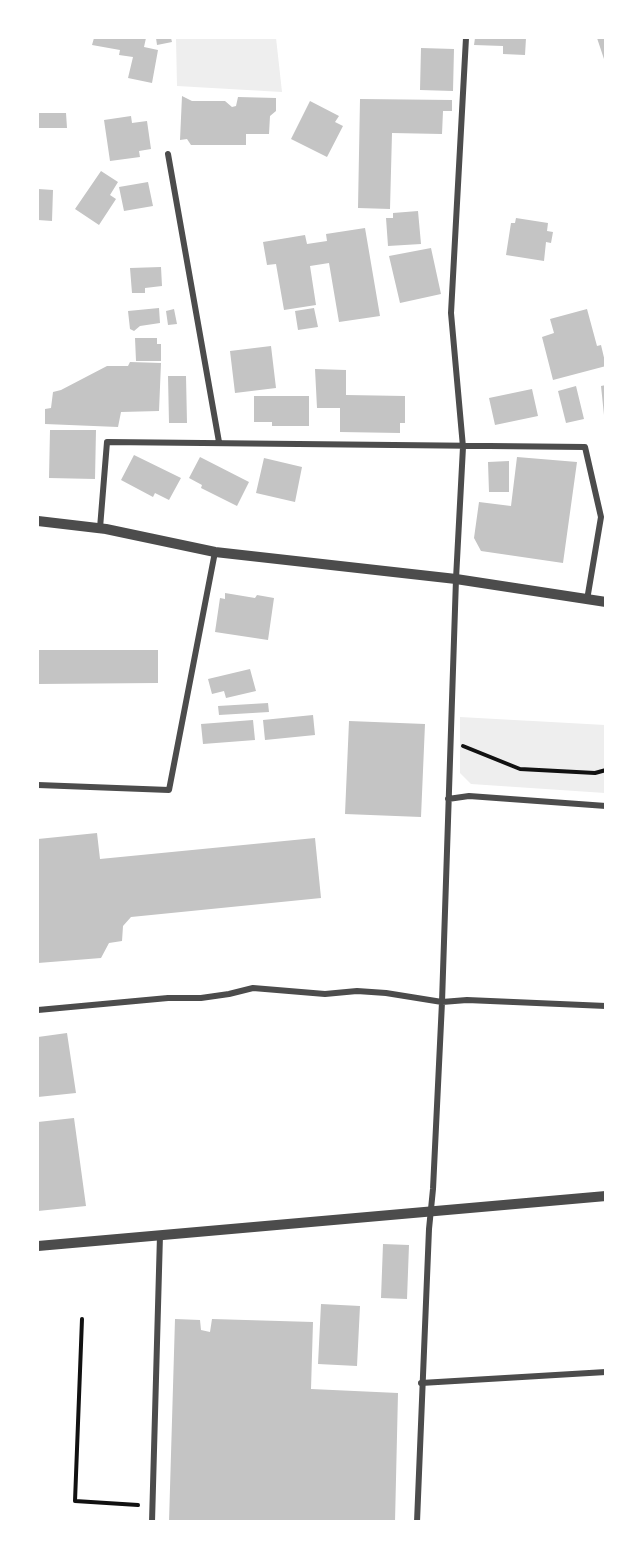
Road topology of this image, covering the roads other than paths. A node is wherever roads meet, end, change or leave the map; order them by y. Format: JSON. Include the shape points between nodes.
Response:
{"nodes":[{"id":1,"x":466,"y":38,"type":"edge"},
{"id":2,"x":168,"y":154,"type":"dead end"},
{"id":3,"x":219,"y":442,"type":"junction"},
{"id":4,"x":463,"y":447,"type":"junction"},
{"id":5,"x":38,"y":520,"type":"edge"},
{"id":6,"x":100,"y":528,"type":"junction"},
{"id":7,"x":215,"y":552,"type":"junction"},
{"id":8,"x":456,"y":579,"type":"junction"},
{"id":9,"x":587,"y":600,"type":"junction"},
{"id":10,"x":606,"y":602,"type":"edge"},
{"id":11,"x":38,"y":785,"type":"edge"},
{"id":12,"x":448,"y":799,"type":"junction"},
{"id":13,"x":606,"y":806,"type":"edge"},
{"id":14,"x":442,"y":1002,"type":"junction"},
{"id":15,"x":606,"y":1006,"type":"edge"},
{"id":16,"x":38,"y":1010,"type":"edge"},
{"id":17,"x":606,"y":1196,"type":"edge"},
{"id":18,"x":430,"y":1210,"type":"junction"},
{"id":19,"x":160,"y":1235,"type":"junction"},
{"id":20,"x":38,"y":1246,"type":"edge"},
{"id":21,"x":606,"y":1372,"type":"edge"},
{"id":22,"x":422,"y":1383,"type":"junction"},
{"id":23,"x":152,"y":1521,"type":"edge"},
{"id":24,"x":417,"y":1521,"type":"edge"}],
"edges":[{"from":1,"to":4,"type":"street","via":[[451,314]]},
{"from":2,"to":3,"type":"street"},
{"from":3,"to":4,"type":"street"},
{"from":3,"to":6,"type":"street","via":[[107,442]]},
{"from":4,"to":8,"type":"street"},
{"from":4,"to":9,"type":"street","via":[[585,447],[600,517]]},
{"from":5,"to":6,"type":"street"},
{"from":6,"to":7,"type":"street"},
{"from":7,"to":8,"type":"street"},
{"from":7,"to":11,"type":"street","via":[[169,790]]},
{"from":8,"to":9,"type":"street"},
{"from":8,"to":12,"type":"street"},
{"from":9,"to":10,"type":"street"},
{"from":12,"to":13,"type":"street","via":[[469,796]]},
{"from":12,"to":14,"type":"street"},
{"from":14,"to":15,"type":"street"},
{"from":14,"to":16,"type":"street","via":[[386,993],[325,994],[253,988],[201,998]]},
{"from":14,"to":18,"type":"street"},
{"from":17,"to":18,"type":"street"},
{"from":18,"to":19,"type":"street"},
{"from":18,"to":22,"type":"street"},
{"from":19,"to":20,"type":"street"},
{"from":19,"to":23,"type":"street"},
{"from":21,"to":22,"type":"street"},
{"from":22,"to":24,"type":"street"}]}
